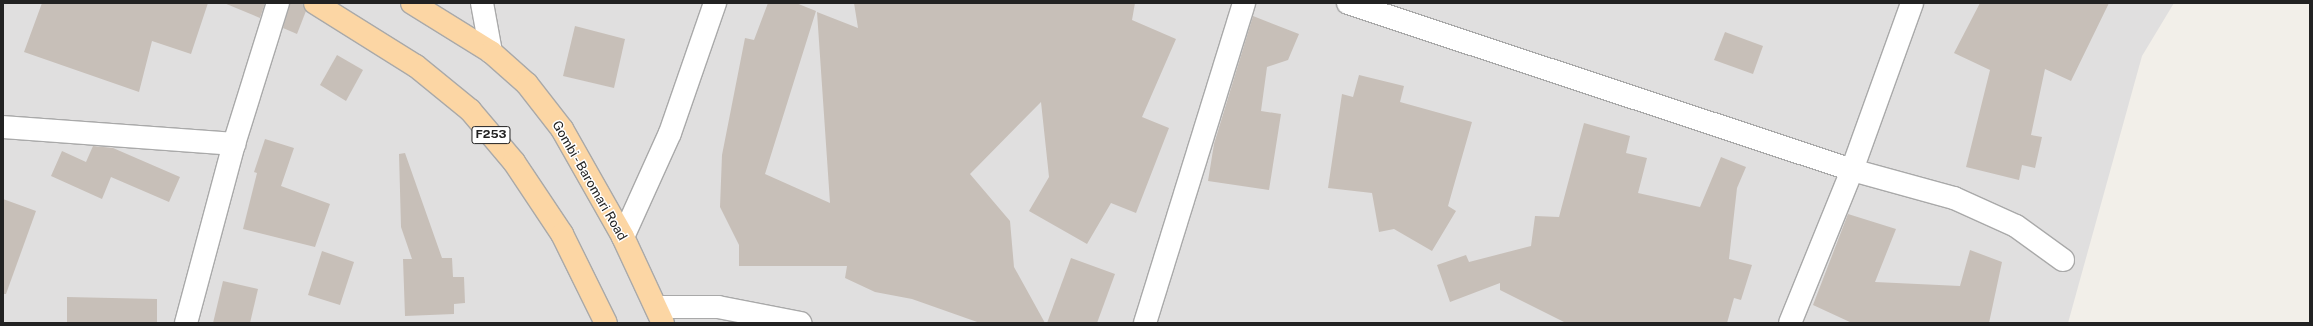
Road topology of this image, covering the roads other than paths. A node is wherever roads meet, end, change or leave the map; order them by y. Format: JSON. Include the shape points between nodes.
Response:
{"nodes":[{"id":1,"x":278,"y":3,"type":"edge"},
{"id":2,"x":314,"y":3,"type":"edge"},
{"id":3,"x":412,"y":3,"type":"edge"},
{"id":4,"x":482,"y":3,"type":"edge"},
{"id":5,"x":715,"y":3,"type":"edge"},
{"id":6,"x":1244,"y":3,"type":"edge"},
{"id":7,"x":1348,"y":3,"type":"edge"},
{"id":8,"x":1912,"y":3,"type":"edge"},
{"id":9,"x":491,"y":52,"type":"junction"},
{"id":10,"x":3,"y":127,"type":"edge"},
{"id":11,"x":234,"y":144,"type":"junction"},
{"id":12,"x":1852,"y":170,"type":"junction"},
{"id":13,"x":623,"y":237,"type":"junction"},
{"id":14,"x":2063,"y":260,"type":"dead end"},
{"id":15,"x":659,"y":315,"type":"edge"},
{"id":16,"x":186,"y":323,"type":"edge"},
{"id":17,"x":606,"y":323,"type":"edge"},
{"id":18,"x":800,"y":323,"type":"edge"},
{"id":19,"x":1145,"y":323,"type":"edge"},
{"id":20,"x":1790,"y":323,"type":"edge"}],
"edges":[{"from":1,"to":11,"type":"street"},
{"from":2,"to":17,"type":"main road","number":"F253","via":[[416,66],[470,110],[514,162],[562,234]]},
{"from":3,"to":9,"type":"main road","name":"Gombi - Baromari Road"},
{"from":4,"to":9,"type":"street"},
{"from":5,"to":13,"type":"street","via":[[670,133]]},
{"from":6,"to":19,"type":"street"},
{"from":7,"to":12,"type":"street"},
{"from":8,"to":12,"type":"street"},
{"from":9,"to":13,"type":"main road","name":"Gombi - Baromari Road","via":[[527,84],[562,129]]},
{"from":10,"to":11,"type":"street"},
{"from":11,"to":16,"type":"street"},
{"from":12,"to":14,"type":"street","via":[[1954,198],[2016,226]]},
{"from":12,"to":20,"type":"street"},
{"from":13,"to":15,"type":"main road","name":"Gombi - Baromari Road"},
{"from":15,"to":18,"type":"street","via":[[718,307]]}]}
